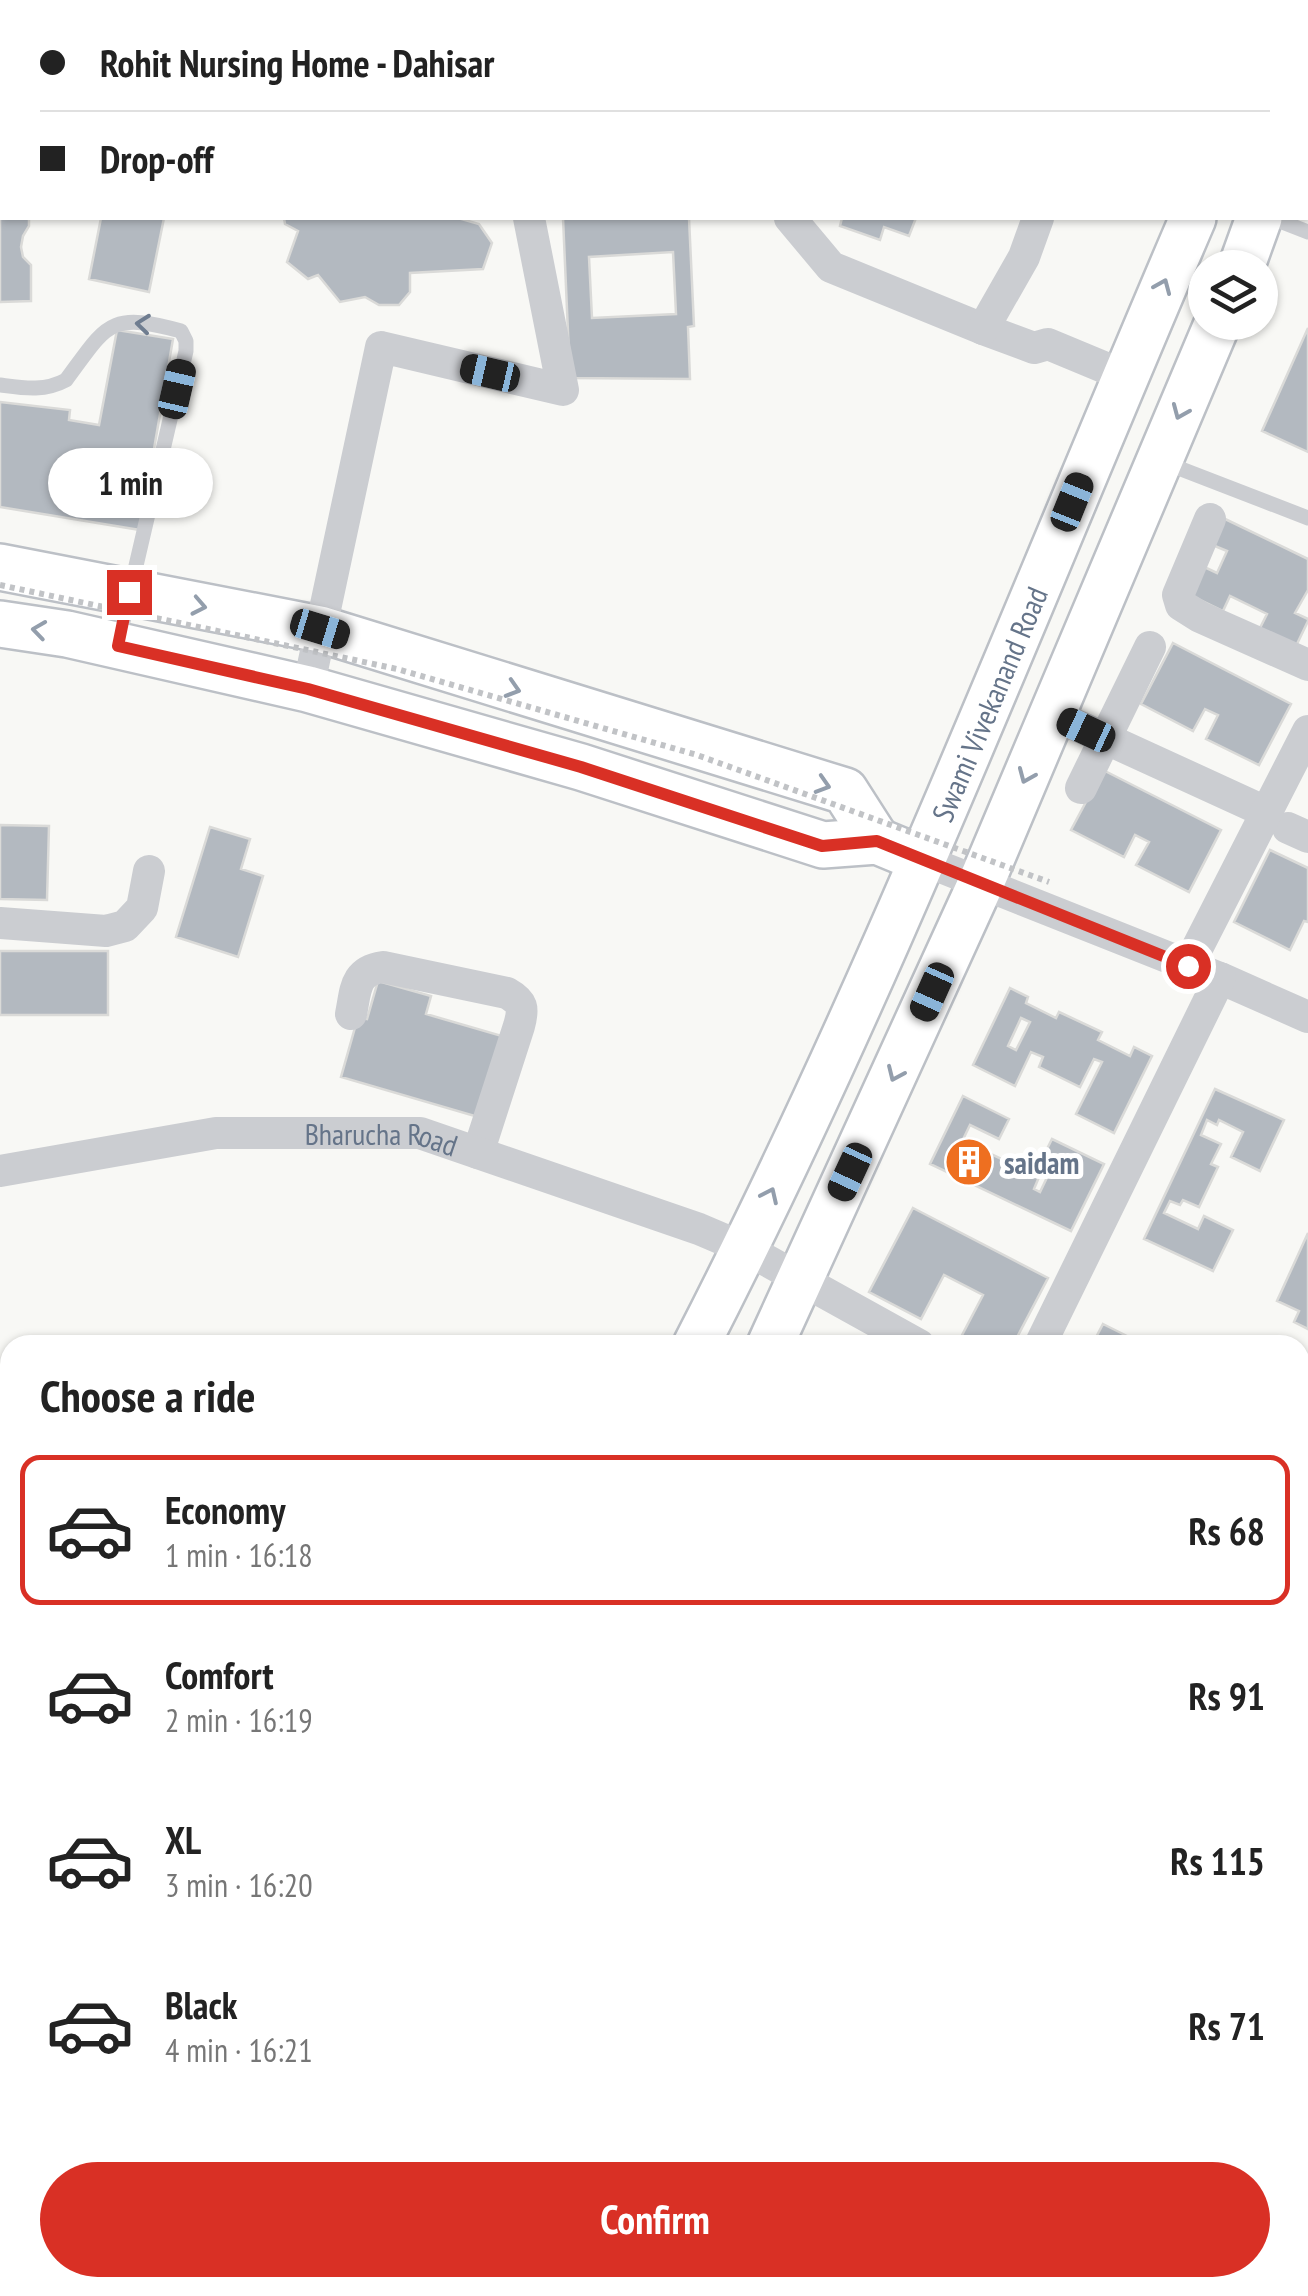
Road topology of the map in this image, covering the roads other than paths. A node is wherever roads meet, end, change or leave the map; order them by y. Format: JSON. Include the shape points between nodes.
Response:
{"nodes":[{"id":1,"x":529,"y":220,"type":"edge"},
{"id":2,"x":792,"y":220,"type":"edge"},
{"id":3,"x":1037,"y":220,"type":"edge"},
{"id":4,"x":1192,"y":220,"type":"edge"},
{"id":5,"x":1258,"y":220,"type":"edge"},
{"id":6,"x":1277,"y":220,"type":"edge"},
{"id":7,"x":1308,"y":232,"type":"edge"},
{"id":8,"x":1247,"y":250,"type":"edge"},
{"id":9,"x":983,"y":329,"type":"junction"},
{"id":10,"x":1210,"y":340,"type":"edge"},
{"id":11,"x":0,"y":385,"type":"edge"},
{"id":12,"x":1121,"y":386,"type":"junction"},
{"id":13,"x":1160,"y":460,"type":"junction"},
{"id":14,"x":1308,"y":518,"type":"edge"},
{"id":15,"x":1210,"y":520,"type":"dead end"},
{"id":16,"x":0,"y":567,"type":"edge"},
{"id":17,"x":129,"y":592,"type":"junction"},
{"id":18,"x":0,"y":624,"type":"edge"},
{"id":19,"x":320,"y":629,"type":"junction"},
{"id":20,"x":118,"y":646,"type":"junction"},
{"id":21,"x":1150,"y":647,"type":"dead end"},
{"id":22,"x":1228,"y":649,"type":"dead end"},
{"id":23,"x":1308,"y":665,"type":"edge"},
{"id":24,"x":1308,"y":681,"type":"edge"},
{"id":25,"x":308,"y":689,"type":"junction"},
{"id":26,"x":1052,"y":714,"type":"junction"},
{"id":27,"x":1308,"y":730,"type":"edge"},
{"id":28,"x":1105,"y":739,"type":"junction"},
{"id":29,"x":1081,"y":788,"type":"dead end"},
{"id":30,"x":1287,"y":826,"type":"edge"},
{"id":31,"x":877,"y":841,"type":"junction"},
{"id":32,"x":924,"y":860,"type":"junction"},
{"id":33,"x":148,"y":871,"type":"dead end"},
{"id":34,"x":981,"y":883,"type":"junction"},
{"id":35,"x":0,"y":924,"type":"edge"},
{"id":36,"x":1188,"y":966,"type":"junction"},
{"id":37,"x":1220,"y":978,"type":"junction"},
{"id":38,"x":351,"y":1014,"type":"dead end"},
{"id":39,"x":1308,"y":1016,"type":"edge"},
{"id":40,"x":478,"y":1153,"type":"junction"},
{"id":41,"x":0,"y":1171,"type":"edge"},
{"id":42,"x":746,"y":1249,"type":"junction"},
{"id":43,"x":802,"y":1280,"type":"junction"},
{"id":44,"x":701,"y":1335,"type":"edge"},
{"id":45,"x":775,"y":1335,"type":"edge"},
{"id":46,"x":901,"y":1335,"type":"edge"},
{"id":47,"x":1045,"y":1335,"type":"edge"}],
"edges":[{"from":1,"to":19,"type":"street","via":[[563,390],[381,347]]},
{"from":2,"to":9,"type":"street","via":[[830,267]]},
{"from":3,"to":9,"type":"street"},
{"from":12,"to":4,"type":"main road","name":"Swami Vivekanand Road","one_way":true},
{"from":5,"to":8,"type":"main road"},
{"from":6,"to":7,"type":"lane"},
{"from":9,"to":12,"type":"street","via":[[1034,348],[1041,362],[1064,374]]},
{"from":10,"to":13,"type":"main road","name":"Swami Vivekanand Road","one_way":true},
{"from":17,"to":11,"type":"lane","one_way":true,"via":[[186,352],[180,331],[122,322],[103,331],[66,380],[38,389]]},
{"from":12,"to":32,"type":"main road","name":"Swami Vivekanand Road"},
{"from":13,"to":14,"type":"lane"},
{"from":13,"to":26,"type":"main road","name":"Swami Vivekanand Road"},
{"from":15,"to":23,"type":"street","via":[[1178,594],[1180,605]]},
{"from":16,"to":17,"type":"main road"},
{"from":17,"to":19,"type":"main road","one_way":true},
{"from":17,"to":20,"type":"lane"},
{"from":20,"to":18,"type":"main road","one_way":true},
{"from":19,"to":25,"type":"street"},
{"from":19,"to":31,"type":"main road","one_way":true,"via":[[845,792]]},
{"from":20,"to":25,"type":"main road"},
{"from":21,"to":28,"type":"street"},
{"from":22,"to":24,"type":"street"},
{"from":25,"to":31,"type":"main road","via":[[581,767],[822,846]]},
{"from":26,"to":28,"type":"street"},
{"from":26,"to":34,"type":"main road","name":"Swami Vivekanand Road","one_way":true},
{"from":27,"to":30,"type":"street"},
{"from":28,"to":29,"type":"street"},
{"from":28,"to":30,"type":"street"},
{"from":30,"to":36,"type":"street"},
{"from":31,"to":32,"type":"main road"},
{"from":32,"to":34,"type":"street"},
{"from":42,"to":32,"type":"main road","name":"Swami Vivekanand Road","one_way":true},
{"from":33,"to":35,"type":"street","via":[[142,908],[125,926],[106,931]]},
{"from":34,"to":36,"type":"street"},
{"from":34,"to":43,"type":"main road","name":"Swami Vivekanand Road","one_way":true},
{"from":36,"to":37,"type":"street"},
{"from":37,"to":39,"type":"street"},
{"from":37,"to":47,"type":"street"},
{"from":38,"to":40,"type":"street","via":[[362,974],[383,967],[520,1000],[519,1026]]},
{"from":40,"to":41,"type":"street","name":"Bharucha Road","via":[[420,1133],[216,1133]]},
{"from":40,"to":42,"type":"street","name":"Bharucha Road"},
{"from":42,"to":43,"type":"street","name":"Bharucha Road"},
{"from":42,"to":44,"type":"main road","name":"Swami Vivekanand Road"},
{"from":43,"to":45,"type":"main road","name":"Swami Vivekanand Road"},
{"from":43,"to":46,"type":"street","name":"Bharucha Road"}]}
